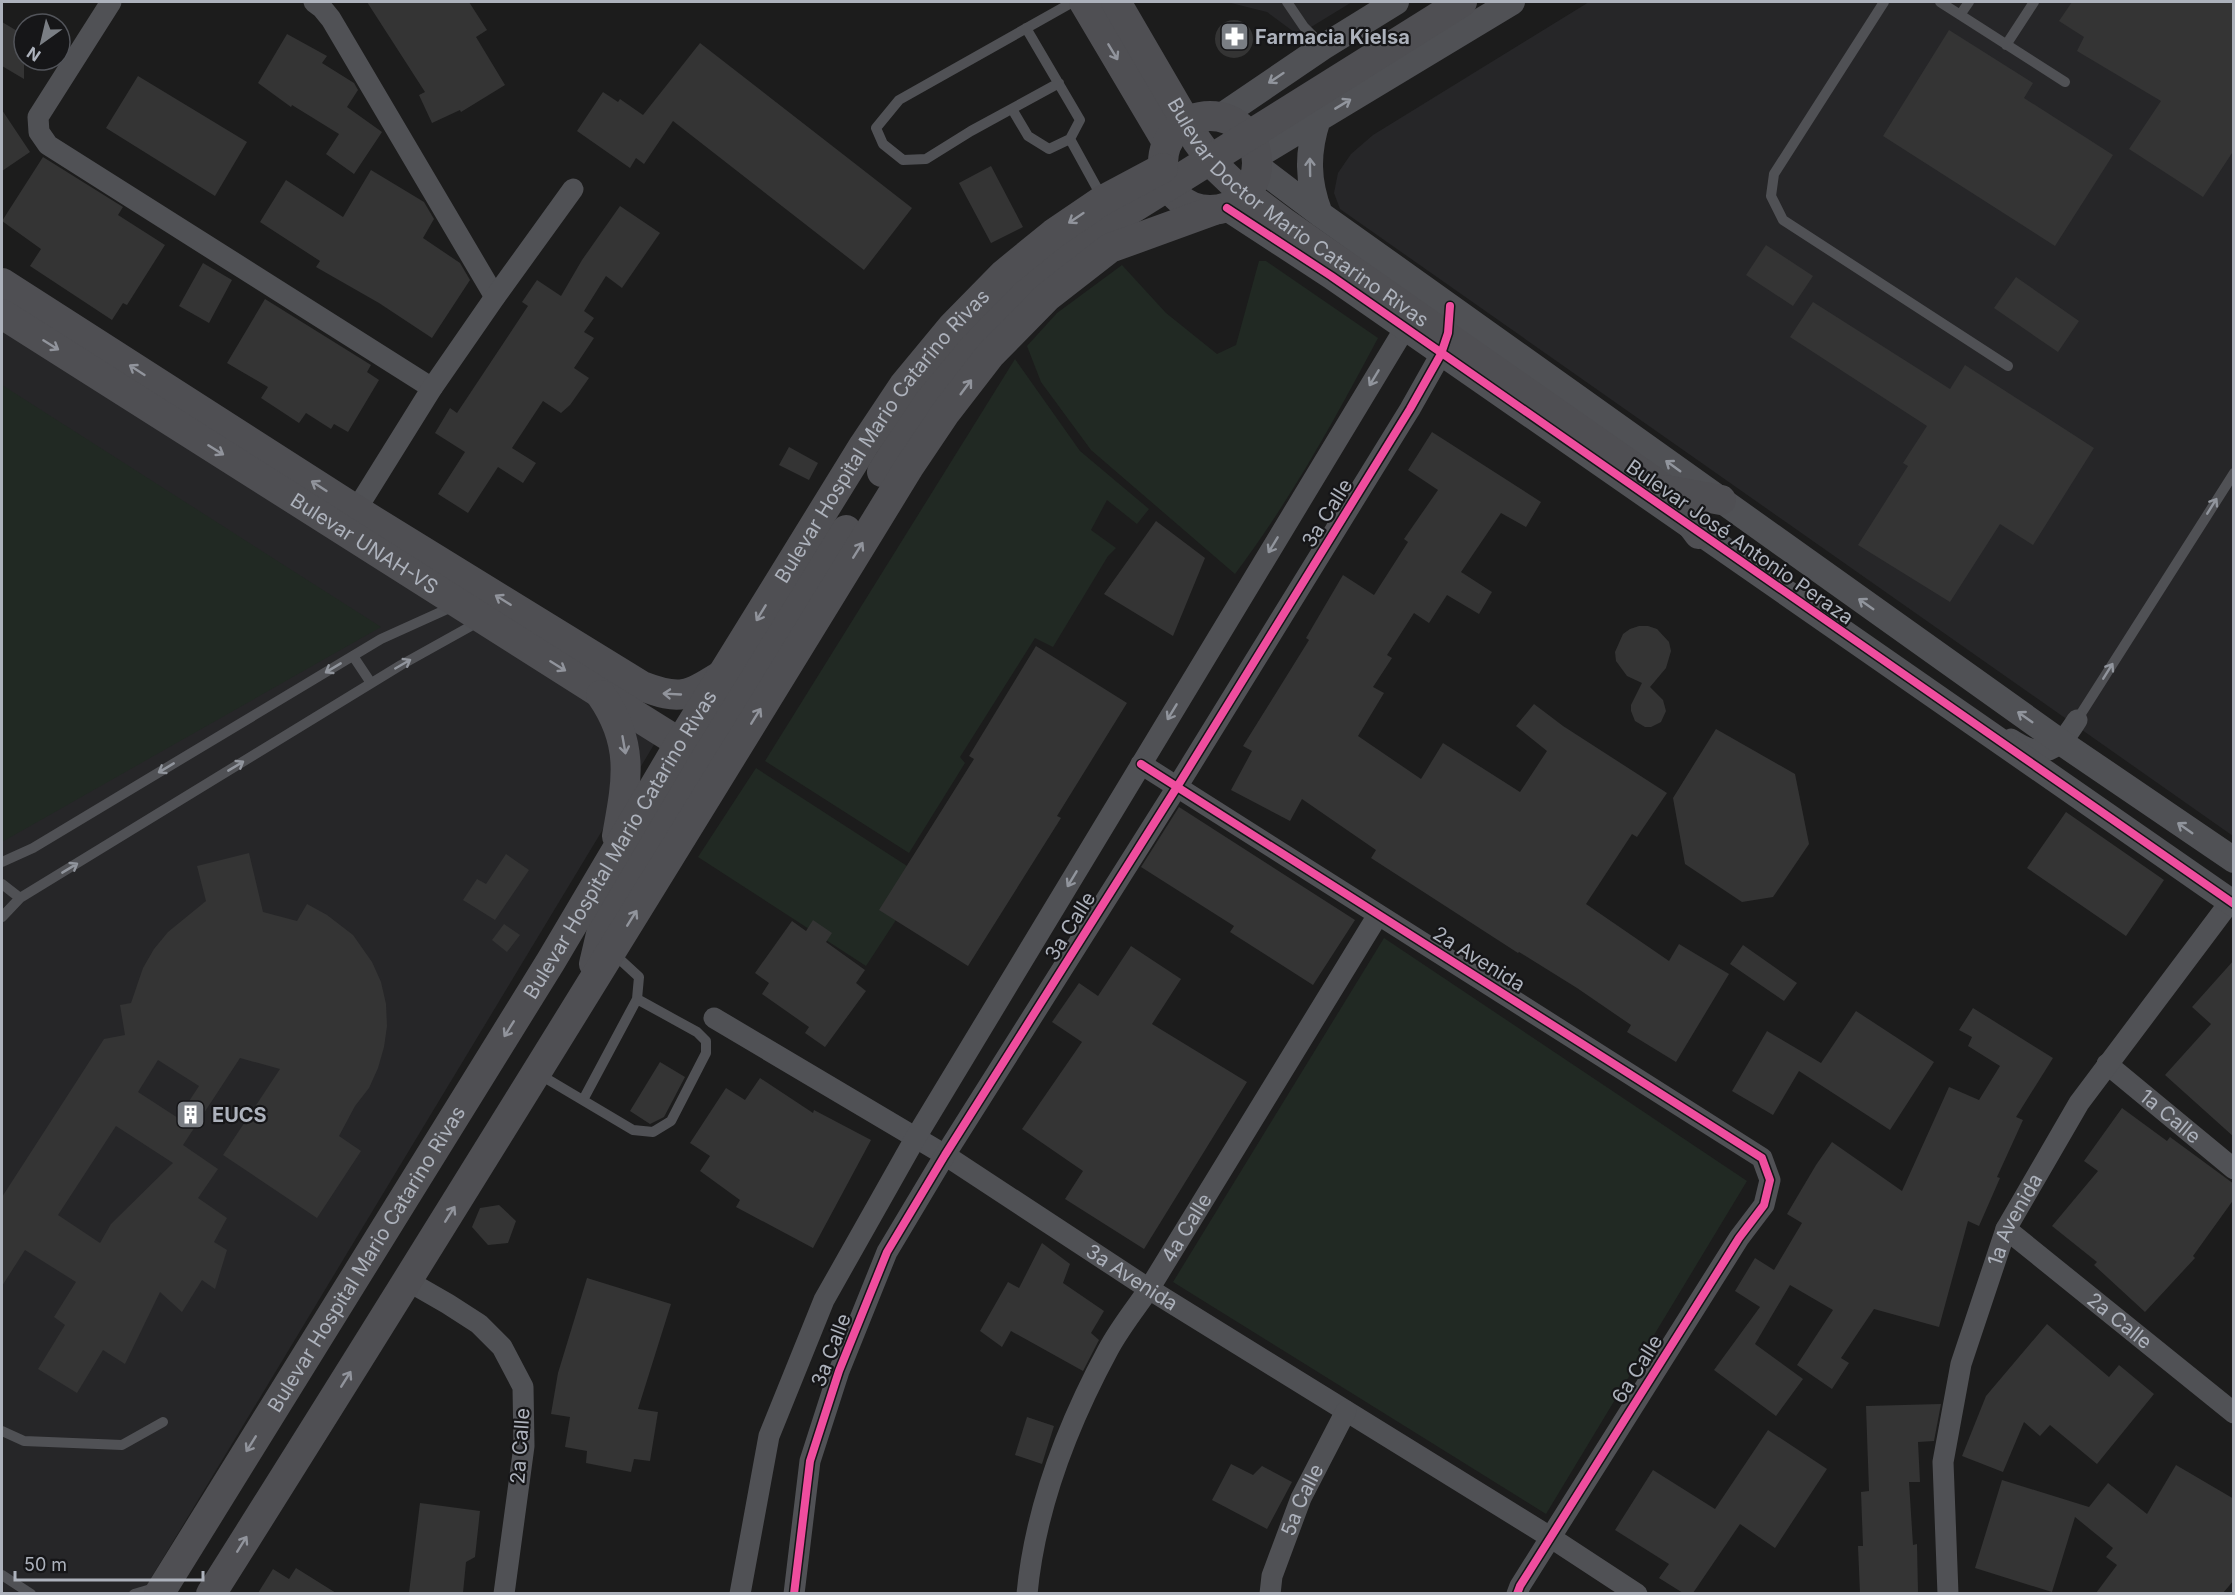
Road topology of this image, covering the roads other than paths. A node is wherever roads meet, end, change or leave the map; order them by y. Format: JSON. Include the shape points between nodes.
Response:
{"nodes":[{"id":1,"x":111,"y":2,"type":"edge"},
{"id":2,"x":314,"y":2,"type":"edge"},
{"id":3,"x":1073,"y":2,"type":"edge"},
{"id":4,"x":1083,"y":2,"type":"edge"},
{"id":5,"x":1116,"y":2,"type":"edge"},
{"id":6,"x":1139,"y":2,"type":"edge"},
{"id":7,"x":1287,"y":2,"type":"edge"},
{"id":8,"x":1396,"y":2,"type":"edge"},
{"id":9,"x":1462,"y":2,"type":"edge"},
{"id":10,"x":1512,"y":2,"type":"edge"},
{"id":11,"x":1884,"y":2,"type":"edge"},
{"id":12,"x":1940,"y":2,"type":"edge"},
{"id":13,"x":1969,"y":2,"type":"edge"},
{"id":14,"x":2034,"y":2,"type":"edge"},
{"id":15,"x":1960,"y":15,"type":"junction"},
{"id":16,"x":1026,"y":28,"type":"junction"},
{"id":17,"x":2006,"y":45,"type":"junction"},
{"id":18,"x":1323,"y":47,"type":"junction"},
{"id":19,"x":2065,"y":82,"type":"dead end"},
{"id":20,"x":1059,"y":83,"type":"junction"},
{"id":21,"x":1012,"y":109,"type":"junction"},
{"id":22,"x":1212,"y":117,"type":"junction"},
{"id":23,"x":1318,"y":119,"type":"junction"},
{"id":24,"x":1070,"y":139,"type":"junction"},
{"id":25,"x":1165,"y":155,"type":"junction"},
{"id":26,"x":1257,"y":161,"type":"junction"},
{"id":27,"x":573,"y":189,"type":"dead end"},
{"id":28,"x":1103,"y":200,"type":"junction"},
{"id":29,"x":1220,"y":209,"type":"junction"},
{"id":30,"x":1320,"y":214,"type":"junction"},
{"id":31,"x":2,"y":283,"type":"edge"},
{"id":32,"x":495,"y":297,"type":"junction"},
{"id":33,"x":1450,"y":306,"type":"junction"},
{"id":34,"x":2,"y":314,"type":"edge"},
{"id":35,"x":1405,"y":328,"type":"junction"},
{"id":36,"x":1441,"y":354,"type":"junction"},
{"id":37,"x":2008,"y":366,"type":"dead end"},
{"id":38,"x":432,"y":388,"type":"junction"},
{"id":39,"x":170,"y":406,"type":"junction"},
{"id":40,"x":2234,"y":473,"type":"edge"},
{"id":41,"x":1666,"y":490,"type":"junction"},
{"id":42,"x":1721,"y":500,"type":"junction"},
{"id":43,"x":356,"y":510,"type":"junction"},
{"id":44,"x":1699,"y":534,"type":"junction"},
{"id":45,"x":471,"y":611,"type":"junction"},
{"id":46,"x":353,"y":656,"type":"junction"},
{"id":47,"x":724,"y":673,"type":"junction"},
{"id":48,"x":371,"y":683,"type":"junction"},
{"id":49,"x":1924,"y":690,"type":"junction"},
{"id":50,"x":600,"y":693,"type":"junction"},
{"id":51,"x":2077,"y":720,"type":"joint"},
{"id":52,"x":680,"y":742,"type":"junction"},
{"id":53,"x":2062,"y":743,"type":"junction"},
{"id":54,"x":734,"y":751,"type":"junction"},
{"id":55,"x":1141,"y":764,"type":"junction"},
{"id":56,"x":1178,"y":787,"type":"junction"},
{"id":57,"x":614,"y":856,"type":"junction"},
{"id":58,"x":2234,"y":860,"type":"edge"},
{"id":59,"x":2,"y":862,"type":"edge"},
{"id":60,"x":2,"y":884,"type":"edge"},
{"id":61,"x":20,"y":898,"type":"junction"},
{"id":62,"x":2232,"y":903,"type":"edge"},
{"id":63,"x":1378,"y":915,"type":"junction"},
{"id":64,"x":2,"y":917,"type":"edge"},
{"id":65,"x":605,"y":917,"type":"junction"},
{"id":66,"x":612,"y":951,"type":"junction"},
{"id":67,"x":551,"y":961,"type":"junction"},
{"id":68,"x":590,"y":985,"type":"junction"},
{"id":69,"x":637,"y":999,"type":"junction"},
{"id":70,"x":714,"y":1018,"type":"dead end"},
{"id":71,"x":2107,"y":1064,"type":"junction"},
{"id":72,"x":537,"y":1073,"type":"junction"},
{"id":73,"x":583,"y":1100,"type":"junction"},
{"id":74,"x":916,"y":1137,"type":"junction"},
{"id":75,"x":945,"y":1155,"type":"junction"},
{"id":76,"x":1762,"y":1158,"type":"joint"},
{"id":77,"x":2234,"y":1169,"type":"edge"},
{"id":78,"x":2006,"y":1229,"type":"junction"},
{"id":79,"x":408,"y":1281,"type":"junction"},
{"id":80,"x":1149,"y":1289,"type":"junction"},
{"id":81,"x":1346,"y":1411,"type":"junction"},
{"id":82,"x":2234,"y":1413,"type":"edge"},
{"id":83,"x":163,"y":1422,"type":"dead end"},
{"id":84,"x":2,"y":1431,"type":"edge"},
{"id":85,"x":1551,"y":1537,"type":"junction"},
{"id":86,"x":2,"y":1575,"type":"edge"},
{"id":87,"x":161,"y":1590,"type":"edge"},
{"id":88,"x":31,"y":1593,"type":"edge"},
{"id":89,"x":134,"y":1593,"type":"edge"},
{"id":90,"x":211,"y":1593,"type":"edge"},
{"id":91,"x":504,"y":1593,"type":"edge"},
{"id":92,"x":740,"y":1593,"type":"edge"},
{"id":93,"x":794,"y":1593,"type":"edge"},
{"id":94,"x":1027,"y":1593,"type":"edge"},
{"id":95,"x":1270,"y":1593,"type":"edge"},
{"id":96,"x":1517,"y":1593,"type":"edge"},
{"id":97,"x":1637,"y":1593,"type":"edge"},
{"id":98,"x":1948,"y":1593,"type":"edge"}],
"edges":[{"from":1,"to":38,"type":"street","via":[[38,117],[39,132],[48,146]]},
{"from":2,"to":32,"type":"street","via":[[331,19]]},
{"from":3,"to":16,"type":"lane"},
{"from":4,"to":25,"type":"main road","one_way":true},
{"from":5,"to":41,"type":"main road","name":"Bulevar Doctor Mario Catarino Rivas","via":[[1197,141],[1239,189]]},
{"from":6,"to":22,"type":"main road"},
{"from":7,"to":18,"type":"lane"},
{"from":8,"to":18,"type":"street"},
{"from":9,"to":65,"type":"main road","name":"Bulevar Hospital Mario Catarino Rivas","via":[[1084,238],[1005,303],[952,364],[924,406]]},
{"from":23,"to":10,"type":"street","one_way":true},
{"from":11,"to":37,"type":"lane","via":[[1774,174],[1771,196],[1783,220]]},
{"from":12,"to":15,"type":"lane"},
{"from":13,"to":15,"type":"lane"},
{"from":14,"to":17,"type":"lane"},
{"from":15,"to":17,"type":"lane"},
{"from":16,"to":20,"type":"lane"},
{"from":16,"to":21,"type":"lane","via":[[899,100],[876,128],[883,144],[903,160],[926,159]]},
{"from":17,"to":19,"type":"lane"},
{"from":18,"to":22,"type":"street","one_way":true},
{"from":20,"to":21,"type":"lane"},
{"from":20,"to":24,"type":"lane","via":[[1080,120]]},
{"from":21,"to":24,"type":"lane","via":[[1028,136],[1049,149]]},
{"from":22,"to":25,"type":"main road","via":[[1189,121],[1176,130]]},
{"from":22,"to":26,"type":"main road","via":[[1233,122],[1245,131]]},
{"from":23,"to":26,"type":"street"},
{"from":30,"to":23,"type":"street","one_way":true,"via":[[1309,166]]},
{"from":24,"to":28,"type":"lane"},
{"from":25,"to":28,"type":"main road","name":"Bulevar Hospital Mario Catarino Rivas"},
{"from":25,"to":29,"type":"main road","via":[[1170,188],[1185,203],[1198,209]]},
{"from":26,"to":29,"type":"main road","via":[[1255,180],[1248,192],[1239,201]]},
{"from":26,"to":30,"type":"street","name":"Bulevar José Antonio Peraza"},
{"from":27,"to":32,"type":"street"},
{"from":28,"to":47,"type":"main road","name":"Bulevar Hospital Mario Catarino Rivas","one_way":true,"via":[[1004,274],[952,327],[904,385]]},
{"from":29,"to":35,"type":"street","name":"Bulevar José Antonio Peraza","via":[[1331,276]]},
{"from":54,"to":29,"type":"main road","name":"Bulevar Hospital Mario Catarino Rivas","one_way":true,"via":[[909,467],[990,355],[1047,297],[1110,248]]},
{"from":30,"to":33,"type":"street","name":"Bulevar José Antonio Peraza"},
{"from":39,"to":31,"type":"main road","name":"Bulevar UNAH-VS","one_way":true},
{"from":32,"to":38,"type":"street"},
{"from":33,"to":36,"type":"street","name":"3a Calle","via":[[1448,333]]},
{"from":42,"to":33,"type":"street","name":"Bulevar José Antonio Peraza","one_way":true},
{"from":34,"to":39,"type":"main road","name":"Bulevar UNAH-VS","one_way":true},
{"from":35,"to":36,"type":"street","name":"Bulevar José Antonio Peraza"},
{"from":35,"to":55,"type":"street","name":"3a Calle","one_way":true},
{"from":36,"to":44,"type":"street","name":"Bulevar José Antonio Peraza"},
{"from":36,"to":56,"type":"street","name":"3a Calle"},
{"from":38,"to":43,"type":"street"},
{"from":43,"to":39,"type":"main road","name":"Bulevar UNAH-VS","one_way":true},
{"from":39,"to":45,"type":"main road","name":"Bulevar UNAH-VS","one_way":true},
{"from":51,"to":40,"type":"lane","one_way":true},
{"from":41,"to":42,"type":"main road"},
{"from":41,"to":44,"type":"main road"},
{"from":53,"to":42,"type":"street","name":"Bulevar José Antonio Peraza","one_way":true},
{"from":47,"to":43,"type":"main road","name":"Bulevar UNAH-VS","one_way":true,"via":[[691,693],[678,696],[642,686]]},
{"from":44,"to":49,"type":"street","name":"Bulevar José Antonio Peraza"},
{"from":45,"to":46,"type":"lane","via":[[381,639]]},
{"from":48,"to":45,"type":"lane","one_way":true},
{"from":45,"to":50,"type":"main road","name":"Bulevar UNAH-VS","one_way":true},
{"from":46,"to":48,"type":"lane"},
{"from":46,"to":59,"type":"lane","one_way":true,"via":[[33,848]]},
{"from":47,"to":52,"type":"main road","name":"Bulevar Hospital Mario Catarino Rivas"},
{"from":61,"to":48,"type":"lane","one_way":true},
{"from":49,"to":53,"type":"street","via":[[2023,747],[2042,752]]},
{"from":49,"to":62,"type":"street","name":"Bulevar José Antonio Peraza"},
{"from":50,"to":52,"type":"main road","name":"Bulevar UNAH-VS"},
{"from":50,"to":57,"type":"main road","one_way":true,"via":[[621,730],[626,755],[626,784]]},
{"from":51,"to":53,"type":"street"},
{"from":52,"to":54,"type":"main road","name":"Bulevar UNAH-VS"},
{"from":52,"to":57,"type":"main road","name":"Bulevar Hospital Mario Catarino Rivas"},
{"from":58,"to":53,"type":"street","name":"Bulevar José Antonio Peraza","one_way":true},
{"from":66,"to":54,"type":"main road","name":"Bulevar Hospital Mario Catarino Rivas","one_way":true},
{"from":55,"to":56,"type":"street","name":"2a Avenida"},
{"from":55,"to":74,"type":"street","name":"3a Calle","one_way":true},
{"from":56,"to":63,"type":"street","name":"2a Avenida"},
{"from":56,"to":75,"type":"street","name":"3a Calle"},
{"from":57,"to":67,"type":"main road","name":"Bulevar Hospital Mario Catarino Rivas"},
{"from":60,"to":61,"type":"lane"},
{"from":61,"to":64,"type":"lane"},
{"from":62,"to":71,"type":"street","name":"1a Avenida"},
{"from":63,"to":76,"type":"street","name":"2a Avenida"},
{"from":63,"to":80,"type":"street","name":"4a Calle"},
{"from":65,"to":67,"type":"main road"},
{"from":65,"to":68,"type":"main road"},
{"from":66,"to":68,"type":"main road","name":"Bulevar Hospital Mario Catarino Rivas"},
{"from":66,"to":69,"type":"lane","via":[[639,977]]},
{"from":67,"to":87,"type":"main road","name":"Bulevar Hospital Mario Catarino Rivas","one_way":true},
{"from":68,"to":72,"type":"main road","name":"Bulevar Hospital Mario Catarino Rivas"},
{"from":69,"to":73,"type":"lane"},
{"from":69,"to":73,"type":"lane","via":[[697,1032],[706,1041],[706,1053],[671,1121],[653,1132],[633,1130]]},
{"from":70,"to":74,"type":"street","name":"3a Avenida"},
{"from":71,"to":77,"type":"street","name":"1a Calle"},
{"from":71,"to":78,"type":"street","name":"1a Avenida","via":[[2079,1103]]},
{"from":72,"to":73,"type":"lane"},
{"from":79,"to":72,"type":"main road","name":"Bulevar Hospital Mario Catarino Rivas","one_way":true},
{"from":74,"to":75,"type":"street","name":"3a Avenida"},
{"from":74,"to":92,"type":"street","name":"3a Calle","via":[[824,1300],[769,1436]]},
{"from":75,"to":80,"type":"street","name":"3a Avenida"},
{"from":75,"to":93,"type":"street","name":"3a Calle","via":[[887,1252],[839,1371],[810,1461]]},
{"from":76,"to":85,"type":"street","name":"6a Calle","via":[[1770,1180],[1764,1204],[1738,1238]]},
{"from":78,"to":82,"type":"street","name":"2a Calle"},
{"from":78,"to":98,"type":"street","name":"1a Avenida","via":[[1961,1364],[1943,1462]]},
{"from":90,"to":79,"type":"main road","name":"Bulevar Hospital Mario Catarino Rivas","one_way":true},
{"from":79,"to":91,"type":"street","name":"2a Calle","via":[[479,1324],[502,1347],[523,1387],[525,1446]]},
{"from":80,"to":81,"type":"street","name":"3a Avenida"},
{"from":80,"to":94,"type":"street","name":"4a Calle","via":[[1108,1348],[1073,1421],[1033,1550]]},
{"from":81,"to":85,"type":"street","name":"3a Avenida"},
{"from":81,"to":95,"type":"street","name":"5a Calle","via":[[1301,1498],[1272,1576]]},
{"from":83,"to":84,"type":"lane","via":[[122,1445],[24,1441]]},
{"from":85,"to":96,"type":"street","name":"6a Calle"},
{"from":85,"to":97,"type":"street","name":"3a Avenida"},
{"from":86,"to":88,"type":"lane"},
{"from":87,"to":89,"type":"lane"}]}
